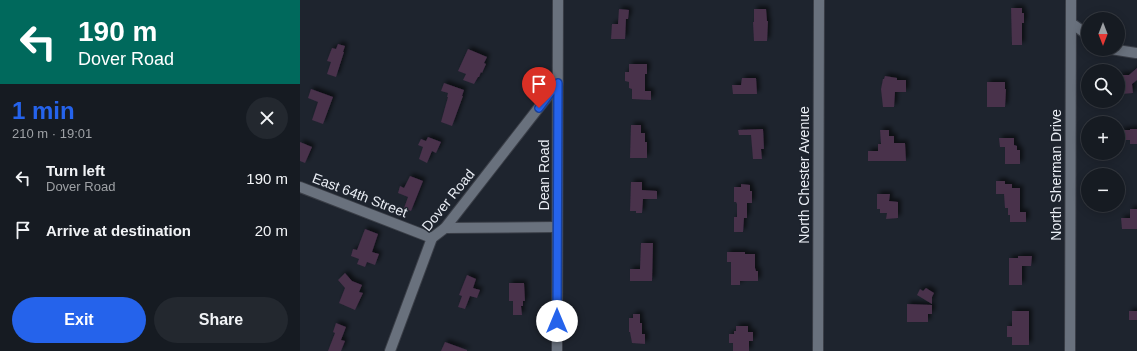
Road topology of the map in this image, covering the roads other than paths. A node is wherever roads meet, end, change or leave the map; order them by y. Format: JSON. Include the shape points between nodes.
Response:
{"nodes":[{"id":1,"x":558,"y":0,"type":"edge"},
{"id":2,"x":819,"y":0,"type":"edge"},
{"id":3,"x":1071,"y":0,"type":"edge"},
{"id":4,"x":1071,"y":23,"type":"junction"},
{"id":5,"x":1081,"y":30,"type":"edge"},
{"id":6,"x":1125,"y":51,"type":"edge"},
{"id":7,"x":1136,"y":53,"type":"dead end"},
{"id":8,"x":558,"y":83,"type":"junction"},
{"id":9,"x":300,"y":187,"type":"edge"},
{"id":10,"x":558,"y":227,"type":"junction"},
{"id":11,"x":445,"y":228,"type":"junction"},
{"id":12,"x":432,"y":238,"type":"junction"},
{"id":13,"x":390,"y":351,"type":"edge"},
{"id":14,"x":557,"y":351,"type":"edge"},
{"id":15,"x":818,"y":351,"type":"edge"},
{"id":16,"x":1070,"y":351,"type":"edge"}],
"edges":[{"from":1,"to":8,"type":"street","name":"Dean Road"},
{"from":2,"to":15,"type":"street","name":"North Chester Avenue"},
{"from":3,"to":4,"type":"street","name":"North Sherman Drive"},
{"from":4,"to":5,"type":"street"},
{"from":4,"to":16,"type":"street","name":"North Sherman Drive"},
{"from":6,"to":7,"type":"street"},
{"from":8,"to":10,"type":"street","name":"Dean Road"},
{"from":8,"to":11,"type":"street","name":"Dover Road"},
{"from":9,"to":12,"type":"street","name":"East 64th Street"},
{"from":10,"to":11,"type":"street"},
{"from":10,"to":14,"type":"street","name":"Dean Road"},
{"from":11,"to":12,"type":"street","name":"Dover Road"},
{"from":12,"to":13,"type":"street","name":"Dover Road"}]}
